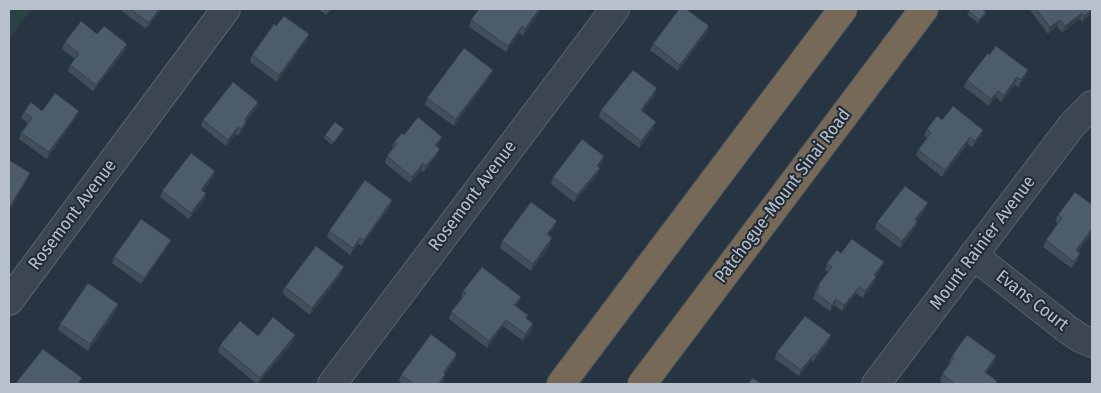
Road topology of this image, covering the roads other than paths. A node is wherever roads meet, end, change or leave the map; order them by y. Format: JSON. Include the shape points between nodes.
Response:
{"nodes":[{"id":1,"x":226,"y":9,"type":"edge"},
{"id":2,"x":615,"y":9,"type":"edge"},
{"id":3,"x":843,"y":9,"type":"edge"},
{"id":4,"x":924,"y":9,"type":"edge"},
{"id":5,"x":1092,"y":105,"type":"edge"},
{"id":6,"x":973,"y":256,"type":"junction"},
{"id":7,"x":9,"y":301,"type":"edge"},
{"id":8,"x":1092,"y":344,"type":"edge"},
{"id":9,"x":332,"y":384,"type":"edge"},
{"id":10,"x":561,"y":384,"type":"edge"},
{"id":11,"x":642,"y":384,"type":"edge"},
{"id":12,"x":876,"y":384,"type":"edge"}],
"edges":[{"from":1,"to":7,"type":"street","name":"Rosemont Avenue"},
{"from":2,"to":9,"type":"street","name":"Rosemont Avenue"},
{"from":3,"to":10,"type":"highway"},
{"from":4,"to":11,"type":"highway","name":"Patchogue-Mount Sinai Road"},
{"from":5,"to":6,"type":"street","name":"Mount Rainier Avenue","via":[[1072,125]]},
{"from":6,"to":8,"type":"street","name":"Evans Court","via":[[1067,329]]},
{"from":6,"to":12,"type":"street","name":"Mount Rainier Avenue"}]}
